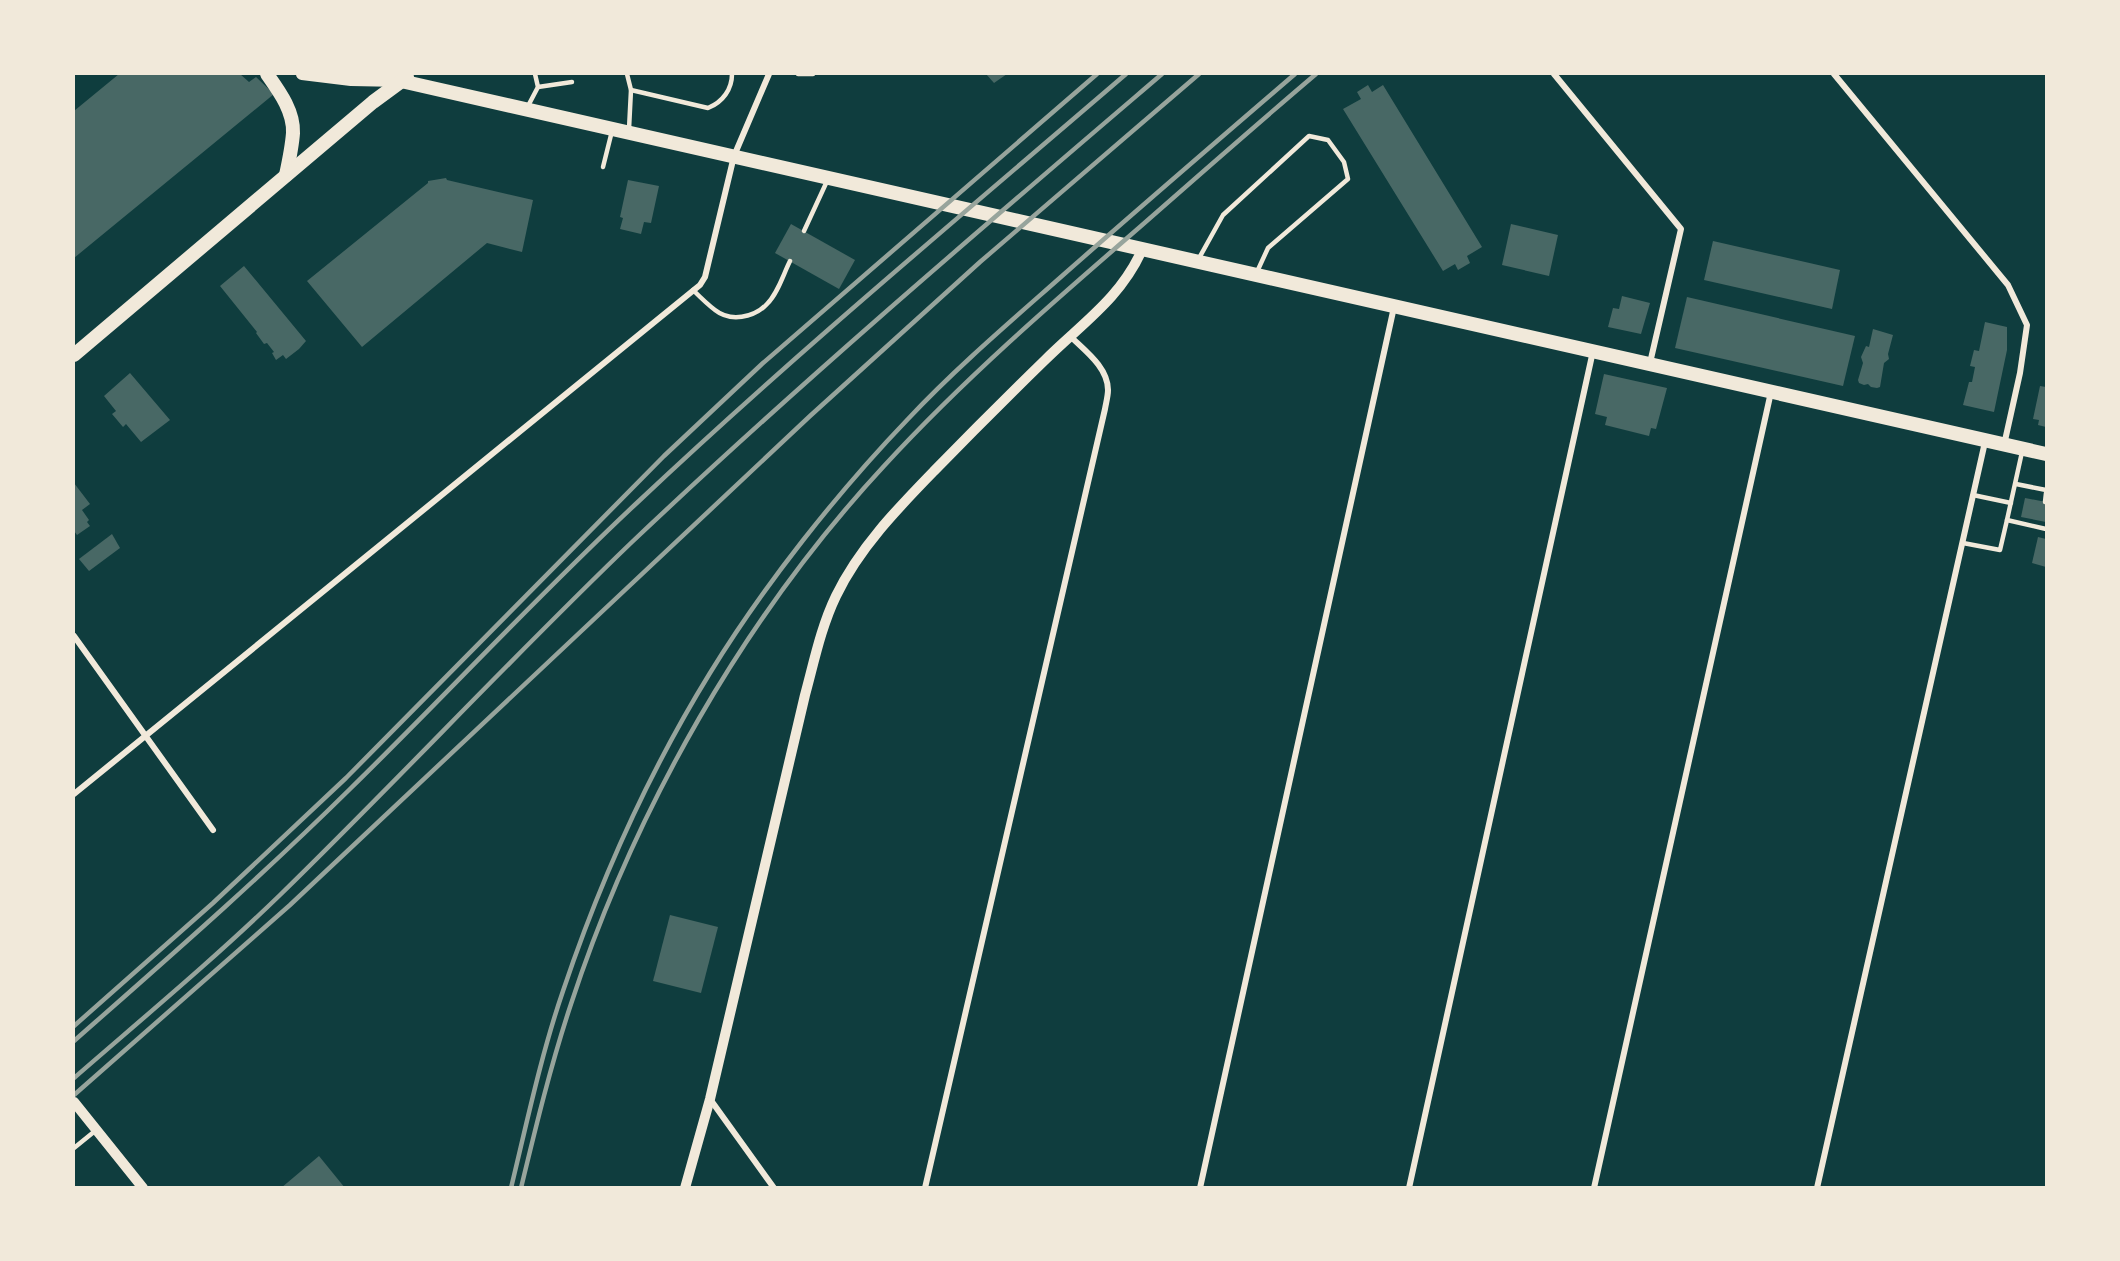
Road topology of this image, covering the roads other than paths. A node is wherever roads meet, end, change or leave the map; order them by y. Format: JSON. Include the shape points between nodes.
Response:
{"nodes":[{"id":1,"x":267,"y":74,"type":"edge"},
{"id":2,"x":302,"y":74,"type":"edge"},
{"id":3,"x":381,"y":74,"type":"edge"},
{"id":4,"x":535,"y":74,"type":"edge"},
{"id":5,"x":627,"y":74,"type":"edge"},
{"id":6,"x":732,"y":74,"type":"edge"},
{"id":7,"x":769,"y":74,"type":"edge"},
{"id":8,"x":798,"y":74,"type":"edge"},
{"id":9,"x":813,"y":74,"type":"edge"},
{"id":10,"x":1554,"y":74,"type":"edge"},
{"id":11,"x":1834,"y":74,"type":"edge"},
{"id":12,"x":406,"y":77,"type":"edge"},
{"id":13,"x":572,"y":82,"type":"dead end"},
{"id":14,"x":538,"y":87,"type":"junction"},
{"id":15,"x":632,"y":90,"type":"junction"},
{"id":16,"x":527,"y":109,"type":"junction"},
{"id":17,"x":612,"y":128,"type":"junction"},
{"id":18,"x":628,"y":132,"type":"junction"},
{"id":19,"x":734,"y":156,"type":"junction"},
{"id":20,"x":603,"y":167,"type":"dead end"},
{"id":21,"x":286,"y":175,"type":"junction"},
{"id":22,"x":829,"y":178,"type":"junction"},
{"id":23,"x":804,"y":231,"type":"dead end"},
{"id":24,"x":1142,"y":250,"type":"junction"},
{"id":25,"x":790,"y":261,"type":"dead end"},
{"id":26,"x":1197,"y":262,"type":"junction"},
{"id":27,"x":1255,"y":275,"type":"junction"},
{"id":28,"x":693,"y":290,"type":"junction"},
{"id":29,"x":1394,"y":306,"type":"junction"},
{"id":30,"x":1070,"y":336,"type":"junction"},
{"id":31,"x":1593,"y":351,"type":"junction"},
{"id":32,"x":74,"y":355,"type":"edge"},
{"id":33,"x":1650,"y":363,"type":"junction"},
{"id":34,"x":1771,"y":392,"type":"junction"},
{"id":35,"x":1985,"y":442,"type":"junction"},
{"id":36,"x":2004,"y":445,"type":"junction"},
{"id":37,"x":2023,"y":449,"type":"junction"},
{"id":38,"x":2046,"y":454,"type":"edge"},
{"id":39,"x":2016,"y":484,"type":"junction"},
{"id":40,"x":2046,"y":492,"type":"edge"},
{"id":41,"x":1973,"y":495,"type":"junction"},
{"id":42,"x":2044,"y":502,"type":"dead end"},
{"id":43,"x":2011,"y":503,"type":"junction"},
{"id":44,"x":2007,"y":520,"type":"junction"},
{"id":45,"x":2040,"y":521,"type":"dead end"},
{"id":46,"x":2038,"y":528,"type":"junction"},
{"id":47,"x":2046,"y":530,"type":"edge"},
{"id":48,"x":1963,"y":543,"type":"junction"},
{"id":49,"x":74,"y":636,"type":"edge"},
{"id":50,"x":146,"y":735,"type":"junction"},
{"id":51,"x":74,"y":794,"type":"edge"},
{"id":52,"x":213,"y":831,"type":"dead end"},
{"id":53,"x":710,"y":1100,"type":"junction"},
{"id":54,"x":74,"y":1102,"type":"edge"},
{"id":55,"x":96,"y":1130,"type":"junction"},
{"id":56,"x":74,"y":1148,"type":"edge"},
{"id":57,"x":1819,"y":1187,"type":"edge"},
{"id":58,"x":143,"y":1188,"type":"edge"},
{"id":59,"x":686,"y":1188,"type":"edge"},
{"id":60,"x":774,"y":1188,"type":"edge"},
{"id":61,"x":925,"y":1188,"type":"edge"},
{"id":62,"x":1200,"y":1188,"type":"edge"},
{"id":63,"x":1409,"y":1188,"type":"edge"},
{"id":64,"x":1594,"y":1188,"type":"edge"}],
"edges":[{"from":1,"to":21,"type":"main road","via":[[283,97],[292,123]]},
{"from":2,"to":12,"type":"main road","via":[[351,80]]},
{"from":3,"to":12,"type":"main road"},
{"from":4,"to":14,"type":"lane"},
{"from":5,"to":15,"type":"lane"},
{"from":6,"to":15,"type":"lane","via":[[726,95],[708,108]]},
{"from":7,"to":19,"type":"street"},
{"from":8,"to":9,"type":"lane"},
{"from":10,"to":33,"type":"street","via":[[1681,229]]},
{"from":11,"to":36,"type":"street","via":[[2008,285],[2027,326]]},
{"from":12,"to":16,"type":"main road"},
{"from":12,"to":21,"type":"main road"},
{"from":13,"to":14,"type":"lane"},
{"from":14,"to":16,"type":"lane"},
{"from":15,"to":18,"type":"lane"},
{"from":16,"to":17,"type":"main road"},
{"from":17,"to":18,"type":"main road"},
{"from":17,"to":20,"type":"lane"},
{"from":18,"to":19,"type":"main road"},
{"from":19,"to":22,"type":"main road"},
{"from":19,"to":28,"type":"street","via":[[705,277]]},
{"from":21,"to":32,"type":"main road"},
{"from":22,"to":23,"type":"lane"},
{"from":22,"to":24,"type":"main road"},
{"from":24,"to":26,"type":"main road"},
{"from":24,"to":30,"type":"street","via":[[1123,285]]},
{"from":25,"to":28,"type":"lane","via":[[767,304],[742,317],[716,311]]},
{"from":26,"to":27,"type":"main road"},
{"from":26,"to":27,"type":"lane","via":[[1223,215],[1309,135],[1328,140],[1344,162],[1348,179],[1268,248]]},
{"from":27,"to":29,"type":"main road"},
{"from":28,"to":50,"type":"street"},
{"from":29,"to":31,"type":"main road"},
{"from":29,"to":62,"type":"street"},
{"from":30,"to":53,"type":"street","via":[[894,512],[837,595],[820,637],[805,695]]},
{"from":30,"to":61,"type":"street","via":[[1106,377],[1105,410]]},
{"from":31,"to":33,"type":"main road"},
{"from":31,"to":63,"type":"street"},
{"from":33,"to":34,"type":"main road"},
{"from":34,"to":35,"type":"main road"},
{"from":34,"to":64,"type":"street"},
{"from":35,"to":36,"type":"main road"},
{"from":35,"to":41,"type":"street"},
{"from":36,"to":37,"type":"main road"},
{"from":37,"to":38,"type":"main road"},
{"from":37,"to":39,"type":"lane"},
{"from":39,"to":40,"type":"lane"},
{"from":39,"to":43,"type":"lane"},
{"from":40,"to":42,"type":"lane"},
{"from":41,"to":43,"type":"lane"},
{"from":41,"to":48,"type":"street"},
{"from":43,"to":44,"type":"lane"},
{"from":44,"to":46,"type":"lane"},
{"from":44,"to":48,"type":"lane","via":[[2000,550]]},
{"from":45,"to":46,"type":"lane"},
{"from":46,"to":47,"type":"lane"},
{"from":48,"to":57,"type":"street"},
{"from":49,"to":50,"type":"street"},
{"from":50,"to":51,"type":"street"},
{"from":50,"to":52,"type":"street"},
{"from":53,"to":59,"type":"street"},
{"from":53,"to":60,"type":"street"},
{"from":54,"to":55,"type":"street"},
{"from":55,"to":56,"type":"lane"},
{"from":55,"to":58,"type":"street"}]}
